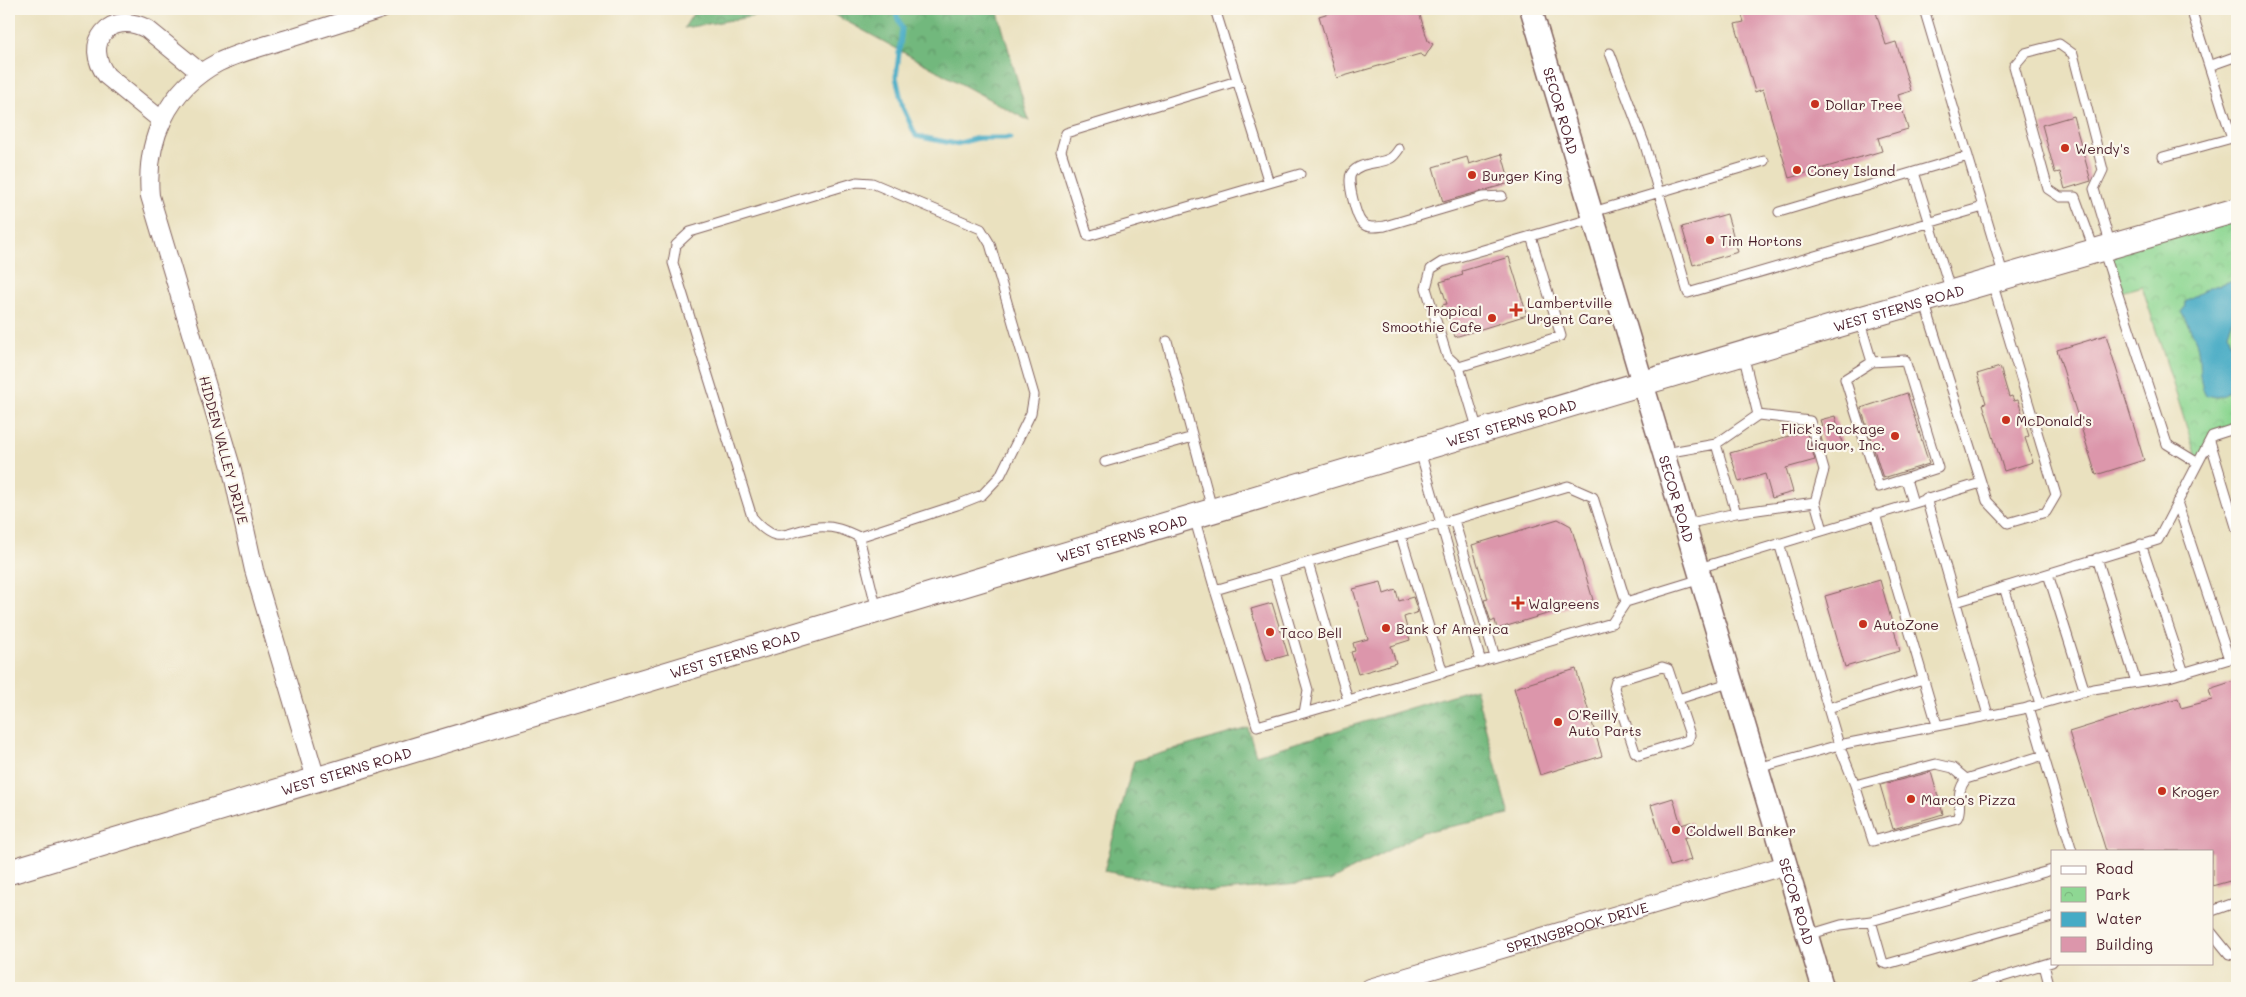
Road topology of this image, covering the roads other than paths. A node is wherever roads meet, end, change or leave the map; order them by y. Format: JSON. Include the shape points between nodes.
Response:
{"nodes":[{"id":1,"x":382,"y":9,"type":"edge"},
{"id":2,"x":1215,"y":9,"type":"edge"},
{"id":3,"x":1531,"y":9,"type":"edge"},
{"id":4,"x":1924,"y":9,"type":"edge"},
{"id":5,"x":2191,"y":9,"type":"edge"},
{"id":6,"x":328,"y":17,"type":"edge"},
{"id":7,"x":1610,"y":53,"type":"dead end"},
{"id":8,"x":2237,"y":56,"type":"edge"},
{"id":9,"x":2209,"y":66,"type":"junction"},
{"id":10,"x":201,"y":74,"type":"junction"},
{"id":11,"x":1237,"y":81,"type":"junction"},
{"id":12,"x":161,"y":120,"type":"junction"},
{"id":13,"x":1399,"y":149,"type":"dead end"},
{"id":14,"x":1968,"y":156,"type":"junction"},
{"id":15,"x":2163,"y":157,"type":"dead end"},
{"id":16,"x":1764,"y":160,"type":"dead end"},
{"id":17,"x":1914,"y":172,"type":"junction"},
{"id":18,"x":1300,"y":174,"type":"dead end"},
{"id":19,"x":1269,"y":183,"type":"junction"},
{"id":20,"x":1657,"y":193,"type":"junction"},
{"id":21,"x":1502,"y":196,"type":"dead end"},
{"id":22,"x":1983,"y":207,"type":"junction"},
{"id":23,"x":2237,"y":210,"type":"edge"},
{"id":24,"x":1779,"y":212,"type":"dead end"},
{"id":25,"x":1594,"y":215,"type":"junction"},
{"id":26,"x":1930,"y":222,"type":"junction"},
{"id":27,"x":1531,"y":236,"type":"junction"},
{"id":28,"x":2103,"y":248,"type":"junction"},
{"id":29,"x":1998,"y":279,"type":"junction"},
{"id":30,"x":1951,"y":292,"type":"junction"},
{"id":31,"x":1924,"y":300,"type":"junction"},
{"id":32,"x":1859,"y":319,"type":"junction"},
{"id":33,"x":1167,"y":341,"type":"dead end"},
{"id":34,"x":1743,"y":354,"type":"junction"},
{"id":35,"x":1872,"y":362,"type":"junction"},
{"id":36,"x":1458,"y":367,"type":"junction"},
{"id":37,"x":1644,"y":384,"type":"junction"},
{"id":38,"x":1758,"y":415,"type":"junction"},
{"id":39,"x":2237,"y":428,"type":"edge"},
{"id":40,"x":1478,"y":432,"type":"junction"},
{"id":41,"x":1192,"y":437,"type":"junction"},
{"id":42,"x":2210,"y":441,"type":"junction"},
{"id":43,"x":1716,"y":444,"type":"junction"},
{"id":44,"x":1420,"y":450,"type":"junction"},
{"id":45,"x":1665,"y":453,"type":"junction"},
{"id":46,"x":1105,"y":462,"type":"dead end"},
{"id":47,"x":2198,"y":463,"type":"junction"},
{"id":48,"x":1906,"y":479,"type":"junction"},
{"id":49,"x":1981,"y":483,"type":"junction"},
{"id":50,"x":1926,"y":498,"type":"junction"},
{"id":51,"x":1815,"y":502,"type":"junction"},
{"id":52,"x":2177,"y":502,"type":"junction"},
{"id":53,"x":1913,"y":503,"type":"junction"},
{"id":54,"x":1736,"y":513,"type":"junction"},
{"id":55,"x":1874,"y":514,"type":"junction"},
{"id":56,"x":1203,"y":515,"type":"junction"},
{"id":57,"x":1454,"y":520,"type":"junction"},
{"id":58,"x":1441,"y":524,"type":"junction"},
{"id":59,"x":1686,"y":524,"type":"junction"},
{"id":60,"x":1823,"y":530,"type":"junction"},
{"id":61,"x":2237,"y":530,"type":"edge"},
{"id":62,"x":1401,"y":536,"type":"junction"},
{"id":63,"x":859,"y":537,"type":"junction"},
{"id":64,"x":1779,"y":543,"type":"junction"},
{"id":65,"x":2141,"y":544,"type":"junction"},
{"id":66,"x":2097,"y":558,"type":"junction"},
{"id":67,"x":1308,"y":563,"type":"junction"},
{"id":68,"x":1274,"y":573,"type":"junction"},
{"id":69,"x":1700,"y":573,"type":"junction"},
{"id":70,"x":2048,"y":574,"type":"junction"},
{"id":71,"x":2004,"y":588,"type":"junction"},
{"id":72,"x":1215,"y":590,"type":"junction"},
{"id":73,"x":1626,"y":602,"type":"junction"},
{"id":74,"x":1956,"y":602,"type":"junction"},
{"id":75,"x":877,"y":610,"type":"junction"},
{"id":76,"x":2237,"y":652,"type":"edge"},
{"id":77,"x":1496,"y":658,"type":"junction"},
{"id":78,"x":2229,"y":660,"type":"junction"},
{"id":79,"x":1482,"y":662,"type":"junction"},
{"id":80,"x":1443,"y":673,"type":"junction"},
{"id":81,"x":2184,"y":673,"type":"junction"},
{"id":82,"x":1924,"y":678,"type":"junction"},
{"id":83,"x":1732,"y":682,"type":"junction"},
{"id":84,"x":2136,"y":682,"type":"junction"},
{"id":85,"x":2085,"y":692,"type":"junction"},
{"id":86,"x":1678,"y":699,"type":"junction"},
{"id":87,"x":1348,"y":700,"type":"junction"},
{"id":88,"x":2040,"y":704,"type":"junction"},
{"id":89,"x":2029,"y":707,"type":"junction"},
{"id":90,"x":1828,"y":708,"type":"junction"},
{"id":91,"x":1304,"y":713,"type":"junction"},
{"id":92,"x":1988,"y":715,"type":"junction"},
{"id":93,"x":1937,"y":725,"type":"junction"},
{"id":94,"x":1839,"y":745,"type":"junction"},
{"id":95,"x":2044,"y":755,"type":"junction"},
{"id":96,"x":1757,"y":768,"type":"junction"},
{"id":97,"x":316,"y":779,"type":"junction"},
{"id":98,"x":1966,"y":779,"type":"junction"},
{"id":99,"x":1855,"y":785,"type":"junction"},
{"id":100,"x":2072,"y":850,"type":"edge"},
{"id":101,"x":1786,"y":865,"type":"junction"},
{"id":102,"x":2051,"y":870,"type":"edge"},
{"id":103,"x":9,"y":872,"type":"edge"},
{"id":104,"x":2237,"y":902,"type":"edge"},
{"id":105,"x":2214,"y":910,"type":"edge"},
{"id":106,"x":2051,"y":918,"type":"edge"},
{"id":107,"x":1871,"y":921,"type":"junction"},
{"id":108,"x":1807,"y":935,"type":"junction"},
{"id":109,"x":2214,"y":935,"type":"edge"},
{"id":110,"x":2237,"y":956,"type":"edge"},
{"id":111,"x":2048,"y":964,"type":"edge"},
{"id":112,"x":1370,"y":988,"type":"edge"},
{"id":113,"x":1823,"y":988,"type":"edge"},
{"id":114,"x":1966,"y":988,"type":"edge"},
{"id":115,"x":2050,"y":988,"type":"edge"}],
"edges":[{"from":1,"to":6,"type":"street","name":"HIDDEN VALLEY DRIVE"},
{"from":2,"to":11,"type":"lane"},
{"from":3,"to":25,"type":"street","name":"SECOR ROAD"},
{"from":4,"to":14,"type":"lane"},
{"from":5,"to":9,"type":"lane"},
{"from":6,"to":10,"type":"street","name":"HIDDEN VALLEY DRIVE"},
{"from":7,"to":20,"type":"lane","via":[[1645,146]]},
{"from":8,"to":9,"type":"lane"},
{"from":9,"to":15,"type":"lane","via":[[2232,138]]},
{"from":10,"to":12,"type":"street","name":"HIDDEN VALLEY DRIVE","via":[[181,91]]},
{"from":10,"to":12,"type":"street","via":[[138,24],[118,23],[103,34],[96,52],[101,69]]},
{"from":11,"to":19,"type":"lane"},
{"from":11,"to":19,"type":"lane","via":[[1066,133],[1061,151],[1088,236]]},
{"from":12,"to":97,"type":"street","name":"HIDDEN VALLEY DRIVE","via":[[150,163],[150,196],[232,470],[254,570]]},
{"from":13,"to":21,"type":"lane","via":[[1390,158],[1359,167],[1351,174],[1349,184],[1359,217],[1367,226],[1385,226],[1483,197]]},
{"from":14,"to":17,"type":"lane"},
{"from":14,"to":22,"type":"lane"},
{"from":16,"to":20,"type":"lane"},
{"from":17,"to":24,"type":"lane"},
{"from":17,"to":26,"type":"lane"},
{"from":18,"to":19,"type":"lane"},
{"from":20,"to":25,"type":"lane"},
{"from":20,"to":26,"type":"lane","via":[[1688,293]]},
{"from":22,"to":26,"type":"lane"},
{"from":22,"to":29,"type":"lane"},
{"from":23,"to":28,"type":"main road","name":"WEST STERNS ROAD"},
{"from":25,"to":27,"type":"lane"},
{"from":25,"to":37,"type":"street","name":"SECOR ROAD"},
{"from":26,"to":30,"type":"lane"},
{"from":27,"to":36,"type":"lane","via":[[1442,262],[1432,269],[1426,288],[1447,356]]},
{"from":27,"to":36,"type":"lane","via":[[1562,336]]},
{"from":28,"to":28,"type":"lane","via":[[2094,189],[2103,170],[2073,54],[2059,44],[2025,53],[2014,66],[2048,189],[2060,197],[2075,197]]},
{"from":28,"to":29,"type":"main road","name":"WEST STERNS ROAD"},
{"from":28,"to":47,"type":"lane","via":[[2167,444]]},
{"from":29,"to":30,"type":"main road","name":"WEST STERNS ROAD"},
{"from":29,"to":49,"type":"lane","via":[[2056,495],[2046,512],[2008,522],[1987,501]]},
{"from":30,"to":31,"type":"main road","name":"WEST STERNS ROAD"},
{"from":31,"to":32,"type":"main road","name":"WEST STERNS ROAD"},
{"from":31,"to":49,"type":"lane"},
{"from":32,"to":34,"type":"main road","name":"WEST STERNS ROAD"},
{"from":32,"to":35,"type":"lane"},
{"from":33,"to":41,"type":"lane"},
{"from":34,"to":37,"type":"main road","name":"WEST STERNS ROAD"},
{"from":34,"to":38,"type":"lane"},
{"from":35,"to":48,"type":"lane","via":[[1845,379],[1879,487]]},
{"from":35,"to":48,"type":"lane","via":[[1904,360],[1938,468]]},
{"from":36,"to":40,"type":"lane"},
{"from":37,"to":40,"type":"main road","name":"WEST STERNS ROAD"},
{"from":37,"to":45,"type":"street","name":"SECOR ROAD"},
{"from":38,"to":43,"type":"lane"},
{"from":38,"to":51,"type":"lane","via":[[1810,421],[1824,470]]},
{"from":39,"to":42,"type":"lane","via":[[2212,436]]},
{"from":40,"to":44,"type":"main road","name":"WEST STERNS ROAD"},
{"from":41,"to":46,"type":"lane"},
{"from":41,"to":56,"type":"lane"},
{"from":42,"to":47,"type":"lane"},
{"from":42,"to":61,"type":"lane"},
{"from":43,"to":45,"type":"lane"},
{"from":43,"to":54,"type":"lane"},
{"from":44,"to":56,"type":"main road","name":"WEST STERNS ROAD"},
{"from":44,"to":58,"type":"lane"},
{"from":45,"to":59,"type":"street","name":"SECOR ROAD"},
{"from":47,"to":52,"type":"lane"},
{"from":48,"to":53,"type":"lane"},
{"from":49,"to":50,"type":"lane"},
{"from":50,"to":53,"type":"lane"},
{"from":50,"to":74,"type":"lane"},
{"from":51,"to":54,"type":"lane"},
{"from":51,"to":60,"type":"lane"},
{"from":52,"to":65,"type":"lane","via":[[2158,540]]},
{"from":52,"to":78,"type":"lane"},
{"from":53,"to":55,"type":"lane"},
{"from":54,"to":59,"type":"lane"},
{"from":55,"to":60,"type":"lane"},
{"from":55,"to":82,"type":"lane"},
{"from":56,"to":72,"type":"lane"},
{"from":56,"to":75,"type":"main road","name":"WEST STERNS ROAD"},
{"from":57,"to":58,"type":"lane"},
{"from":57,"to":73,"type":"lane","via":[[1568,486],[1594,497]]},
{"from":57,"to":77,"type":"lane"},
{"from":58,"to":62,"type":"lane"},
{"from":58,"to":79,"type":"lane"},
{"from":59,"to":69,"type":"street","name":"SECOR ROAD"},
{"from":60,"to":64,"type":"lane"},
{"from":62,"to":67,"type":"lane"},
{"from":62,"to":80,"type":"lane"},
{"from":63,"to":63,"type":"lane","via":[[982,495],[1000,476],[1031,413],[1034,395],[990,244],[981,229],[872,183],[858,182],[690,232],[676,245],[673,263],[752,517],[764,531],[782,536],[817,527],[839,528]]},
{"from":63,"to":75,"type":"lane"},
{"from":64,"to":69,"type":"lane"},
{"from":64,"to":90,"type":"lane"},
{"from":65,"to":66,"type":"lane"},
{"from":65,"to":81,"type":"lane"},
{"from":66,"to":70,"type":"lane"},
{"from":66,"to":84,"type":"lane"},
{"from":67,"to":68,"type":"lane"},
{"from":67,"to":87,"type":"lane"},
{"from":68,"to":72,"type":"lane"},
{"from":68,"to":91,"type":"lane","via":[[1308,690]]},
{"from":69,"to":73,"type":"lane"},
{"from":69,"to":83,"type":"street","name":"SECOR ROAD"},
{"from":70,"to":71,"type":"lane"},
{"from":70,"to":85,"type":"lane"},
{"from":71,"to":74,"type":"lane"},
{"from":71,"to":88,"type":"lane"},
{"from":72,"to":91,"type":"lane","via":[[1257,726]]},
{"from":73,"to":77,"type":"lane","via":[[1612,623]]},
{"from":74,"to":92,"type":"lane"},
{"from":75,"to":97,"type":"main road","name":"WEST STERNS ROAD"},
{"from":76,"to":78,"type":"lane"},
{"from":77,"to":79,"type":"lane"},
{"from":78,"to":81,"type":"lane"},
{"from":79,"to":80,"type":"lane"},
{"from":80,"to":87,"type":"lane"},
{"from":81,"to":84,"type":"lane"},
{"from":82,"to":90,"type":"lane"},
{"from":82,"to":93,"type":"lane"},
{"from":83,"to":86,"type":"lane"},
{"from":83,"to":96,"type":"street","name":"SECOR ROAD"},
{"from":84,"to":85,"type":"lane"},
{"from":85,"to":88,"type":"lane"},
{"from":86,"to":86,"type":"lane","via":[[1690,735],[1688,740],[1639,754],[1635,752],[1614,688],[1616,681],[1662,667],[1668,669]]},
{"from":87,"to":91,"type":"lane"},
{"from":88,"to":89,"type":"lane"},
{"from":89,"to":92,"type":"lane"},
{"from":89,"to":95,"type":"lane"},
{"from":90,"to":94,"type":"lane"},
{"from":92,"to":93,"type":"lane"},
{"from":93,"to":94,"type":"lane"},
{"from":94,"to":96,"type":"lane"},
{"from":94,"to":99,"type":"lane"},
{"from":95,"to":98,"type":"lane"},
{"from":95,"to":100,"type":"lane"},
{"from":96,"to":101,"type":"street","name":"SECOR ROAD"},
{"from":97,"to":103,"type":"main road","name":"WEST STERNS ROAD"},
{"from":98,"to":99,"type":"lane","via":[[1953,768],[1936,764]]},
{"from":98,"to":99,"type":"lane","via":[[1958,793],[1957,818],[1873,841]]},
{"from":101,"to":108,"type":"street","name":"SECOR ROAD"},
{"from":101,"to":112,"type":"street","name":"SPRINGBROOK DRIVE"},
{"from":102,"to":107,"type":"lane"},
{"from":104,"to":105,"type":"lane"},
{"from":106,"to":107,"type":"lane","via":[[1887,964],[1883,963]]},
{"from":107,"to":108,"type":"lane","via":[[1841,925]]},
{"from":108,"to":113,"type":"street","name":"SECOR ROAD"},
{"from":109,"to":110,"type":"lane","via":[[2230,954]]},
{"from":111,"to":114,"type":"lane"},
{"from":111,"to":115,"type":"lane"}]}
